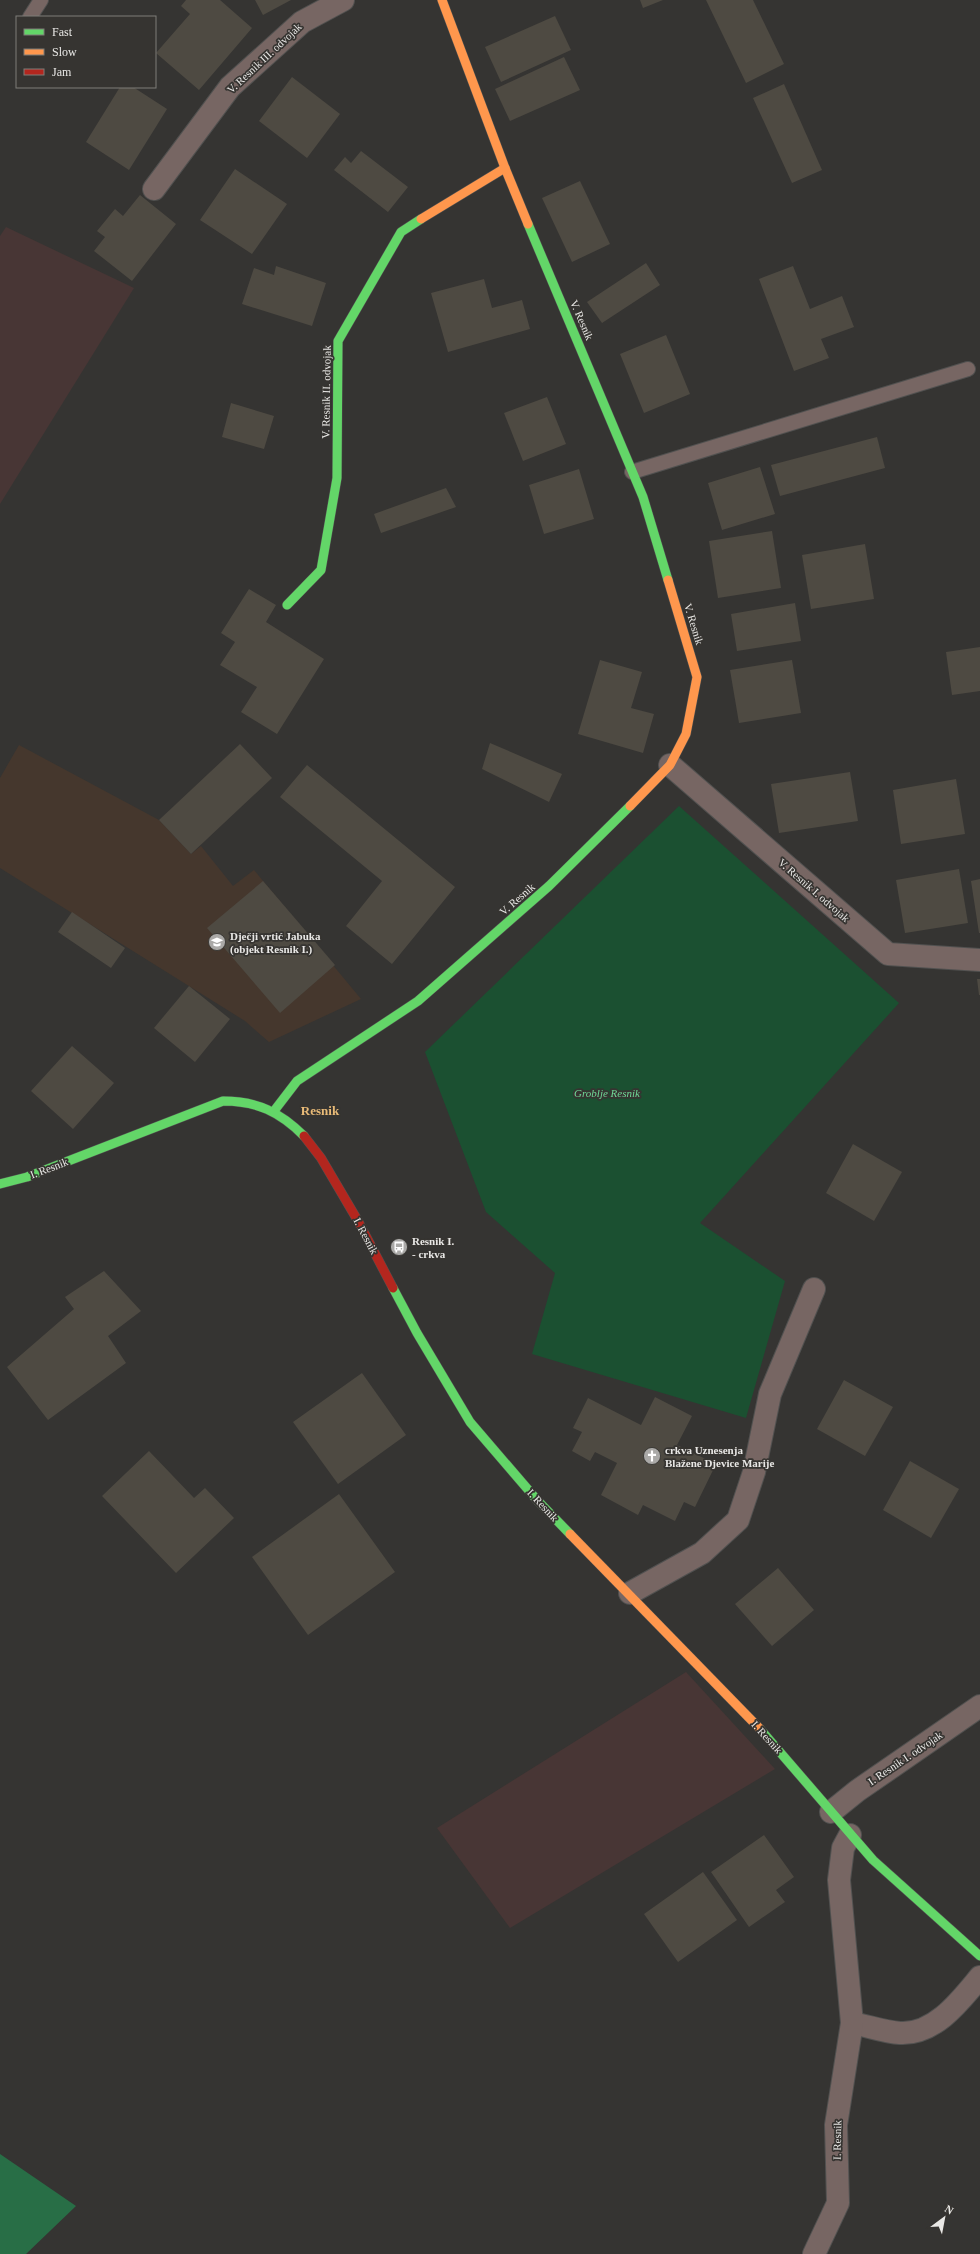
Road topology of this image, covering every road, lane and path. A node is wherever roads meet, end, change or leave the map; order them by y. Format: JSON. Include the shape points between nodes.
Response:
{"nodes":[{"id":1,"x":41,"y":0,"type":"edge"},
{"id":2,"x":343,"y":0,"type":"edge"},
{"id":3,"x":442,"y":0,"type":"edge"},
{"id":4,"x":31,"y":16,"type":"edge"},
{"id":5,"x":506,"y":168,"type":"junction"},
{"id":6,"x":154,"y":189,"type":"dead end"},
{"id":7,"x":968,"y":369,"type":"dead end"},
{"id":8,"x":632,"y":472,"type":"junction"},
{"id":9,"x":287,"y":605,"type":"dead end"},
{"id":10,"x":670,"y":765,"type":"junction"},
{"id":11,"x":980,"y":960,"type":"edge"},
{"id":12,"x":274,"y":1111,"type":"junction"},
{"id":13,"x":0,"y":1184,"type":"edge"},
{"id":14,"x":814,"y":1289,"type":"dead end"},
{"id":15,"x":630,"y":1593,"type":"junction"},
{"id":16,"x":980,"y":1706,"type":"edge"},
{"id":17,"x":831,"y":1812,"type":"junction"},
{"id":18,"x":850,"y":1835,"type":"junction"},
{"id":19,"x":980,"y":1956,"type":"edge"},
{"id":20,"x":980,"y":1977,"type":"edge"},
{"id":21,"x":852,"y":2023,"type":"junction"},
{"id":22,"x":814,"y":2254,"type":"edge"}],
"edges":[{"from":1,"to":4,"type":"lane"},
{"from":2,"to":6,"type":"street","name":"V. Resnik III. odvojak","via":[[302,22],[230,87]]},
{"from":3,"to":5,"type":"street","name":"V. Resnik"},
{"from":5,"to":8,"type":"street","name":"V. Resnik"},
{"from":5,"to":9,"type":"street","name":"V. Resnik II. odvojak","via":[[401,232],[338,341],[337,478],[321,570]]},
{"from":7,"to":8,"type":"lane"},
{"from":8,"to":10,"type":"street","name":"V. Resnik","via":[[643,497],[697,676],[686,734]]},
{"from":10,"to":11,"type":"street","name":"V. Resnik I. odvojak","via":[[888,954]]},
{"from":10,"to":12,"type":"street","name":"V. Resnik","via":[[624,814],[549,886],[418,1001],[297,1081]]},
{"from":12,"to":13,"type":"street","name":"I. Resnik","via":[[241,1101],[223,1101],[27,1177]]},
{"from":12,"to":15,"type":"street","name":"I. Resnik","via":[[307,1139],[321,1158],[358,1221],[417,1333],[470,1422],[537,1500]]},
{"from":14,"to":15,"type":"street","via":[[770,1394],[754,1472],[738,1520],[702,1553]]},
{"from":15,"to":17,"type":"street","name":"I. Resnik","via":[[769,1738]]},
{"from":16,"to":17,"type":"street","name":"I. Resnik I. odvojak","via":[[857,1791]]},
{"from":17,"to":18,"type":"street","name":"I. Resnik"},
{"from":18,"to":19,"type":"street","name":"I. Resnik","via":[[873,1860]]},
{"from":18,"to":21,"type":"street","name":"I. Resnik","via":[[844,1848],[839,1880]]},
{"from":20,"to":21,"type":"street","via":[[951,2012],[925,2028],[901,2033]]},
{"from":21,"to":22,"type":"street","name":"I. Resnik","via":[[836,2125],[838,2203]]}]}
